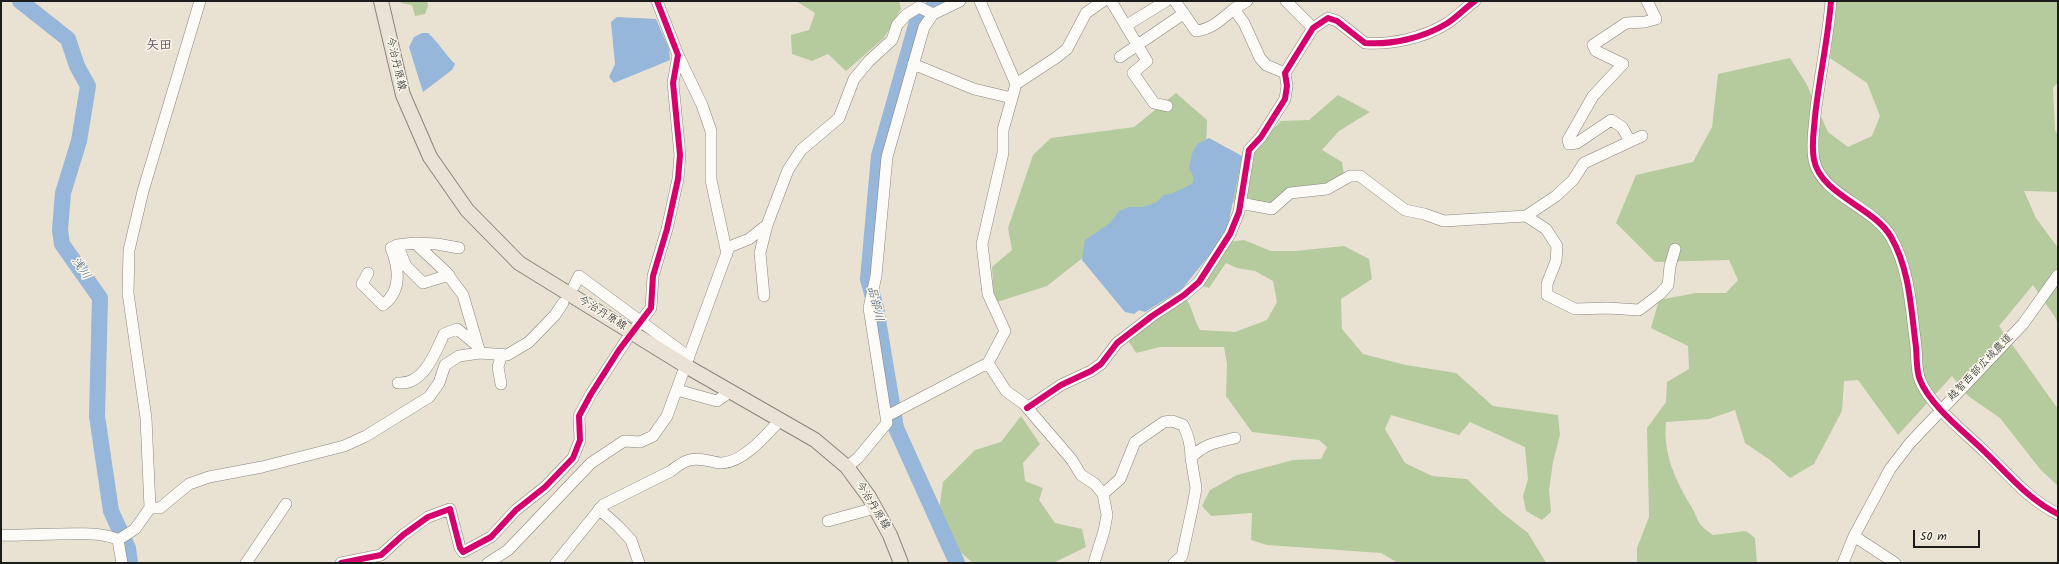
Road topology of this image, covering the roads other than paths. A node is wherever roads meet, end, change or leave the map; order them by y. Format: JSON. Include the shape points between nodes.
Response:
{"nodes":[{"id":1,"x":200,"y":1,"type":"edge"},
{"id":2,"x":381,"y":1,"type":"edge"},
{"id":3,"x":657,"y":1,"type":"edge"},
{"id":4,"x":960,"y":1,"type":"edge"},
{"id":5,"x":980,"y":1,"type":"edge"},
{"id":6,"x":1103,"y":1,"type":"edge"},
{"id":7,"x":1111,"y":1,"type":"edge"},
{"id":8,"x":1166,"y":1,"type":"edge"},
{"id":9,"x":1175,"y":1,"type":"edge"},
{"id":10,"x":1247,"y":1,"type":"edge"},
{"id":11,"x":1286,"y":1,"type":"edge"},
{"id":12,"x":1475,"y":1,"type":"edge"},
{"id":13,"x":1647,"y":1,"type":"edge"},
{"id":14,"x":1831,"y":1,"type":"edge"},
{"id":15,"x":1234,"y":9,"type":"junction"},
{"id":16,"x":933,"y":14,"type":"junction"},
{"id":17,"x":1183,"y":14,"type":"junction"},
{"id":18,"x":1127,"y":25,"type":"junction"},
{"id":19,"x":1313,"y":28,"type":"junction"},
{"id":20,"x":1137,"y":46,"type":"junction"},
{"id":21,"x":678,"y":55,"type":"junction"},
{"id":22,"x":1120,"y":58,"type":"dead end"},
{"id":23,"x":913,"y":64,"type":"junction"},
{"id":24,"x":1285,"y":73,"type":"junction"},
{"id":25,"x":1016,"y":84,"type":"junction"},
{"id":26,"x":1012,"y":98,"type":"junction"},
{"id":27,"x":1167,"y":106,"type":"dead end"},
{"id":28,"x":1642,"y":136,"type":"dead end"},
{"id":29,"x":1630,"y":141,"type":"junction"},
{"id":30,"x":1240,"y":203,"type":"junction"},
{"id":31,"x":1526,"y":216,"type":"junction"},
{"id":32,"x":767,"y":225,"type":"junction"},
{"id":33,"x":415,"y":244,"type":"junction"},
{"id":34,"x":397,"y":245,"type":"junction"},
{"id":35,"x":459,"y":248,"type":"dead end"},
{"id":36,"x":1675,"y":249,"type":"dead end"},
{"id":37,"x":727,"y":254,"type":"junction"},
{"id":38,"x":368,"y":273,"type":"dead end"},
{"id":39,"x":449,"y":275,"type":"junction"},
{"id":40,"x":2058,"y":275,"type":"edge"},
{"id":41,"x":574,"y":286,"type":"dead end"},
{"id":42,"x":764,"y":296,"type":"dead end"},
{"id":43,"x":563,"y":303,"type":"dead end"},
{"id":44,"x":639,"y":324,"type":"junction"},
{"id":45,"x":627,"y":339,"type":"dead end"},
{"id":46,"x":479,"y":350,"type":"junction"},
{"id":47,"x":502,"y":354,"type":"junction"},
{"id":48,"x":688,"y":361,"type":"junction"},
{"id":49,"x":988,"y":363,"type":"junction"},
{"id":50,"x":398,"y":383,"type":"dead end"},
{"id":51,"x":501,"y":384,"type":"dead end"},
{"id":52,"x":677,"y":390,"type":"junction"},
{"id":53,"x":731,"y":392,"type":"junction"},
{"id":54,"x":1027,"y":408,"type":"junction"},
{"id":55,"x":1941,"y":409,"type":"junction"},
{"id":56,"x":887,"y":416,"type":"junction"},
{"id":57,"x":780,"y":420,"type":"junction"},
{"id":58,"x":1235,"y":438,"type":"dead end"},
{"id":59,"x":1191,"y":458,"type":"junction"},
{"id":60,"x":596,"y":460,"type":"junction"},
{"id":61,"x":847,"y":467,"type":"junction"},
{"id":62,"x":545,"y":487,"type":"junction"},
{"id":63,"x":1103,"y":494,"type":"junction"},
{"id":64,"x":286,"y":504,"type":"dead end"},
{"id":65,"x":150,"y":508,"type":"junction"},
{"id":66,"x":875,"y":508,"type":"junction"},
{"id":67,"x":599,"y":509,"type":"junction"},
{"id":68,"x":2058,"y":514,"type":"edge"},
{"id":69,"x":828,"y":521,"type":"dead end"},
{"id":70,"x":1,"y":535,"type":"edge"},
{"id":71,"x":1854,"y":536,"type":"junction"},
{"id":72,"x":118,"y":540,"type":"junction"},
{"id":73,"x":122,"y":563,"type":"edge"},
{"id":74,"x":246,"y":563,"type":"edge"},
{"id":75,"x":341,"y":563,"type":"edge"},
{"id":76,"x":488,"y":563,"type":"edge"},
{"id":77,"x":556,"y":563,"type":"edge"},
{"id":78,"x":638,"y":563,"type":"edge"},
{"id":79,"x":901,"y":563,"type":"edge"},
{"id":80,"x":1094,"y":563,"type":"edge"},
{"id":81,"x":1174,"y":563,"type":"edge"},
{"id":82,"x":1843,"y":563,"type":"edge"},
{"id":83,"x":1895,"y":563,"type":"edge"}],
"edges":[{"from":1,"to":65,"type":"street","via":[[143,191],[129,250],[128,293],[146,418]]},
{"from":2,"to":48,"type":"main road","name":"今治丹原線","via":[[403,95],[430,157],[467,210],[519,263]]},
{"from":3,"to":21,"type":"street"},
{"from":4,"to":16,"type":"street"},
{"from":5,"to":25,"type":"street"},
{"from":6,"to":25,"type":"street","via":[[1086,13],[1067,48]]},
{"from":7,"to":18,"type":"street"},
{"from":8,"to":18,"type":"street"},
{"from":9,"to":17,"type":"street"},
{"from":10,"to":15,"type":"street"},
{"from":11,"to":19,"type":"street"},
{"from":12,"to":19,"type":"street","via":[[1446,24],[1431,32],[1392,42],[1365,43],[1337,21],[1328,18]]},
{"from":13,"to":29,"type":"street","via":[[1656,19],[1626,23],[1593,45],[1596,51],[1624,64],[1593,96],[1568,140],[1569,144],[1577,143],[1610,120],[1622,127]]},
{"from":14,"to":55,"type":"street","via":[[1817,92],[1812,143],[1814,161],[1823,177],[1836,191],[1878,222],[1890,235],[1901,256],[1908,286],[1920,380]]},
{"from":15,"to":17,"type":"street","via":[[1205,30],[1196,31]]},
{"from":15,"to":24,"type":"street","via":[[1244,23],[1260,58],[1266,65]]},
{"from":16,"to":23,"type":"street","via":[[924,27]]},
{"from":16,"to":32,"type":"street","via":[[919,7],[906,15],[897,25],[892,40],[854,79],[839,118],[801,150],[788,170]]},
{"from":17,"to":20,"type":"street"},
{"from":18,"to":20,"type":"street"},
{"from":19,"to":24,"type":"street"},
{"from":20,"to":22,"type":"street"},
{"from":20,"to":27,"type":"street","via":[[1148,61],[1134,73],[1154,103]]},
{"from":21,"to":37,"type":"street","via":[[702,105],[711,131],[711,180]]},
{"from":21,"to":44,"type":"street","via":[[673,83],[680,155],[678,179],[667,230],[653,276],[651,308]]},
{"from":23,"to":26,"type":"street","via":[[974,89]]},
{"from":23,"to":56,"type":"street","via":[[886,157],[876,276],[869,308]]},
{"from":24,"to":30,"type":"street","via":[[1285,99],[1261,137],[1249,150]]},
{"from":25,"to":26,"type":"street"},
{"from":26,"to":49,"type":"street","via":[[1003,130],[1003,153],[982,244],[988,294],[1005,331]]},
{"from":28,"to":29,"type":"street"},
{"from":29,"to":31,"type":"street","via":[[1584,163],[1573,180],[1556,196]]},
{"from":30,"to":31,"type":"street","via":[[1272,209],[1290,193],[1327,189],[1350,176],[1360,176],[1405,210],[1444,221]]},
{"from":30,"to":54,"type":"street","via":[[1230,234],[1199,282],[1117,343],[1101,364],[1091,372],[1061,385]]},
{"from":31,"to":36,"type":"street","via":[[1546,229],[1557,246],[1556,261],[1547,284],[1547,295],[1575,309],[1640,310],[1668,285]]},
{"from":32,"to":37,"type":"street","via":[[749,239],[730,247]]},
{"from":32,"to":42,"type":"street","via":[[760,252]]},
{"from":33,"to":34,"type":"street"},
{"from":33,"to":35,"type":"street"},
{"from":33,"to":39,"type":"street"},
{"from":34,"to":38,"type":"street","via":[[391,248],[396,261],[397,284],[392,298],[383,305],[362,284]]},
{"from":34,"to":39,"type":"street","via":[[406,266],[423,283]]},
{"from":37,"to":48,"type":"street"},
{"from":39,"to":46,"type":"street","via":[[463,295]]},
{"from":40,"to":55,"type":"street","name":"越智西部広域農道","via":[[2023,324]]},
{"from":41,"to":44,"type":"street","via":[[579,276]]},
{"from":43,"to":47,"type":"street","via":[[555,316],[529,342],[507,355]]},
{"from":44,"to":48,"type":"street"},
{"from":45,"to":62,"type":"street","via":[[579,416],[580,440],[573,458]]},
{"from":46,"to":47,"type":"street"},
{"from":46,"to":50,"type":"street","via":[[457,329],[444,334],[432,360],[421,375]]},
{"from":46,"to":65,"type":"street","via":[[459,356],[445,364],[439,383],[429,397],[366,436],[344,446],[262,468],[208,477],[189,484],[160,508]]},
{"from":47,"to":51,"type":"street","via":[[498,367]]},
{"from":48,"to":52,"type":"street"},
{"from":48,"to":53,"type":"main road","name":"今治丹原線"},
{"from":49,"to":54,"type":"street","via":[[1006,391]]},
{"from":49,"to":56,"type":"street"},
{"from":52,"to":53,"type":"street","via":[[717,401]]},
{"from":52,"to":60,"type":"street","via":[[667,416],[653,436],[640,442],[624,441]]},
{"from":53,"to":57,"type":"main road","name":"今治丹原線"},
{"from":54,"to":63,"type":"street","via":[[1072,460],[1081,475],[1095,484]]},
{"from":55,"to":68,"type":"street","via":[[2023,491],[2045,508]]},
{"from":55,"to":71,"type":"street","name":"越智西部広域農道","via":[[1890,469]]},
{"from":56,"to":61,"type":"street","via":[[888,423]]},
{"from":57,"to":61,"type":"main road","name":"今治丹原線","via":[[815,440]]},
{"from":57,"to":67,"type":"street","via":[[762,440],[736,460],[722,463],[695,458],[681,463],[671,471]]},
{"from":58,"to":59,"type":"street","via":[[1198,449]]},
{"from":59,"to":63,"type":"street","via":[[1189,438],[1183,425],[1172,421],[1164,422],[1135,442],[1120,479]]},
{"from":59,"to":81,"type":"street","via":[[1196,488],[1182,556]]},
{"from":60,"to":62,"type":"street","via":[[574,466]]},
{"from":60,"to":76,"type":"street","via":[[508,550]]},
{"from":61,"to":66,"type":"main road","name":"今治丹原線"},
{"from":62,"to":75,"type":"street","via":[[516,510],[491,537],[463,552],[450,509],[428,517],[381,555]]},
{"from":63,"to":80,"type":"street","via":[[1107,515]]},
{"from":64,"to":74,"type":"street"},
{"from":65,"to":72,"type":"street","via":[[136,529]]},
{"from":66,"to":69,"type":"street"},
{"from":66,"to":79,"type":"main road","name":"今治丹原線","via":[[890,535]]},
{"from":67,"to":77,"type":"street"},
{"from":67,"to":78,"type":"street","via":[[630,540]]},
{"from":70,"to":72,"type":"street","via":[[74,534],[113,536]]},
{"from":71,"to":82,"type":"street","name":"越智西部広域農道"},
{"from":71,"to":83,"type":"street"},
{"from":72,"to":73,"type":"street"}]}
